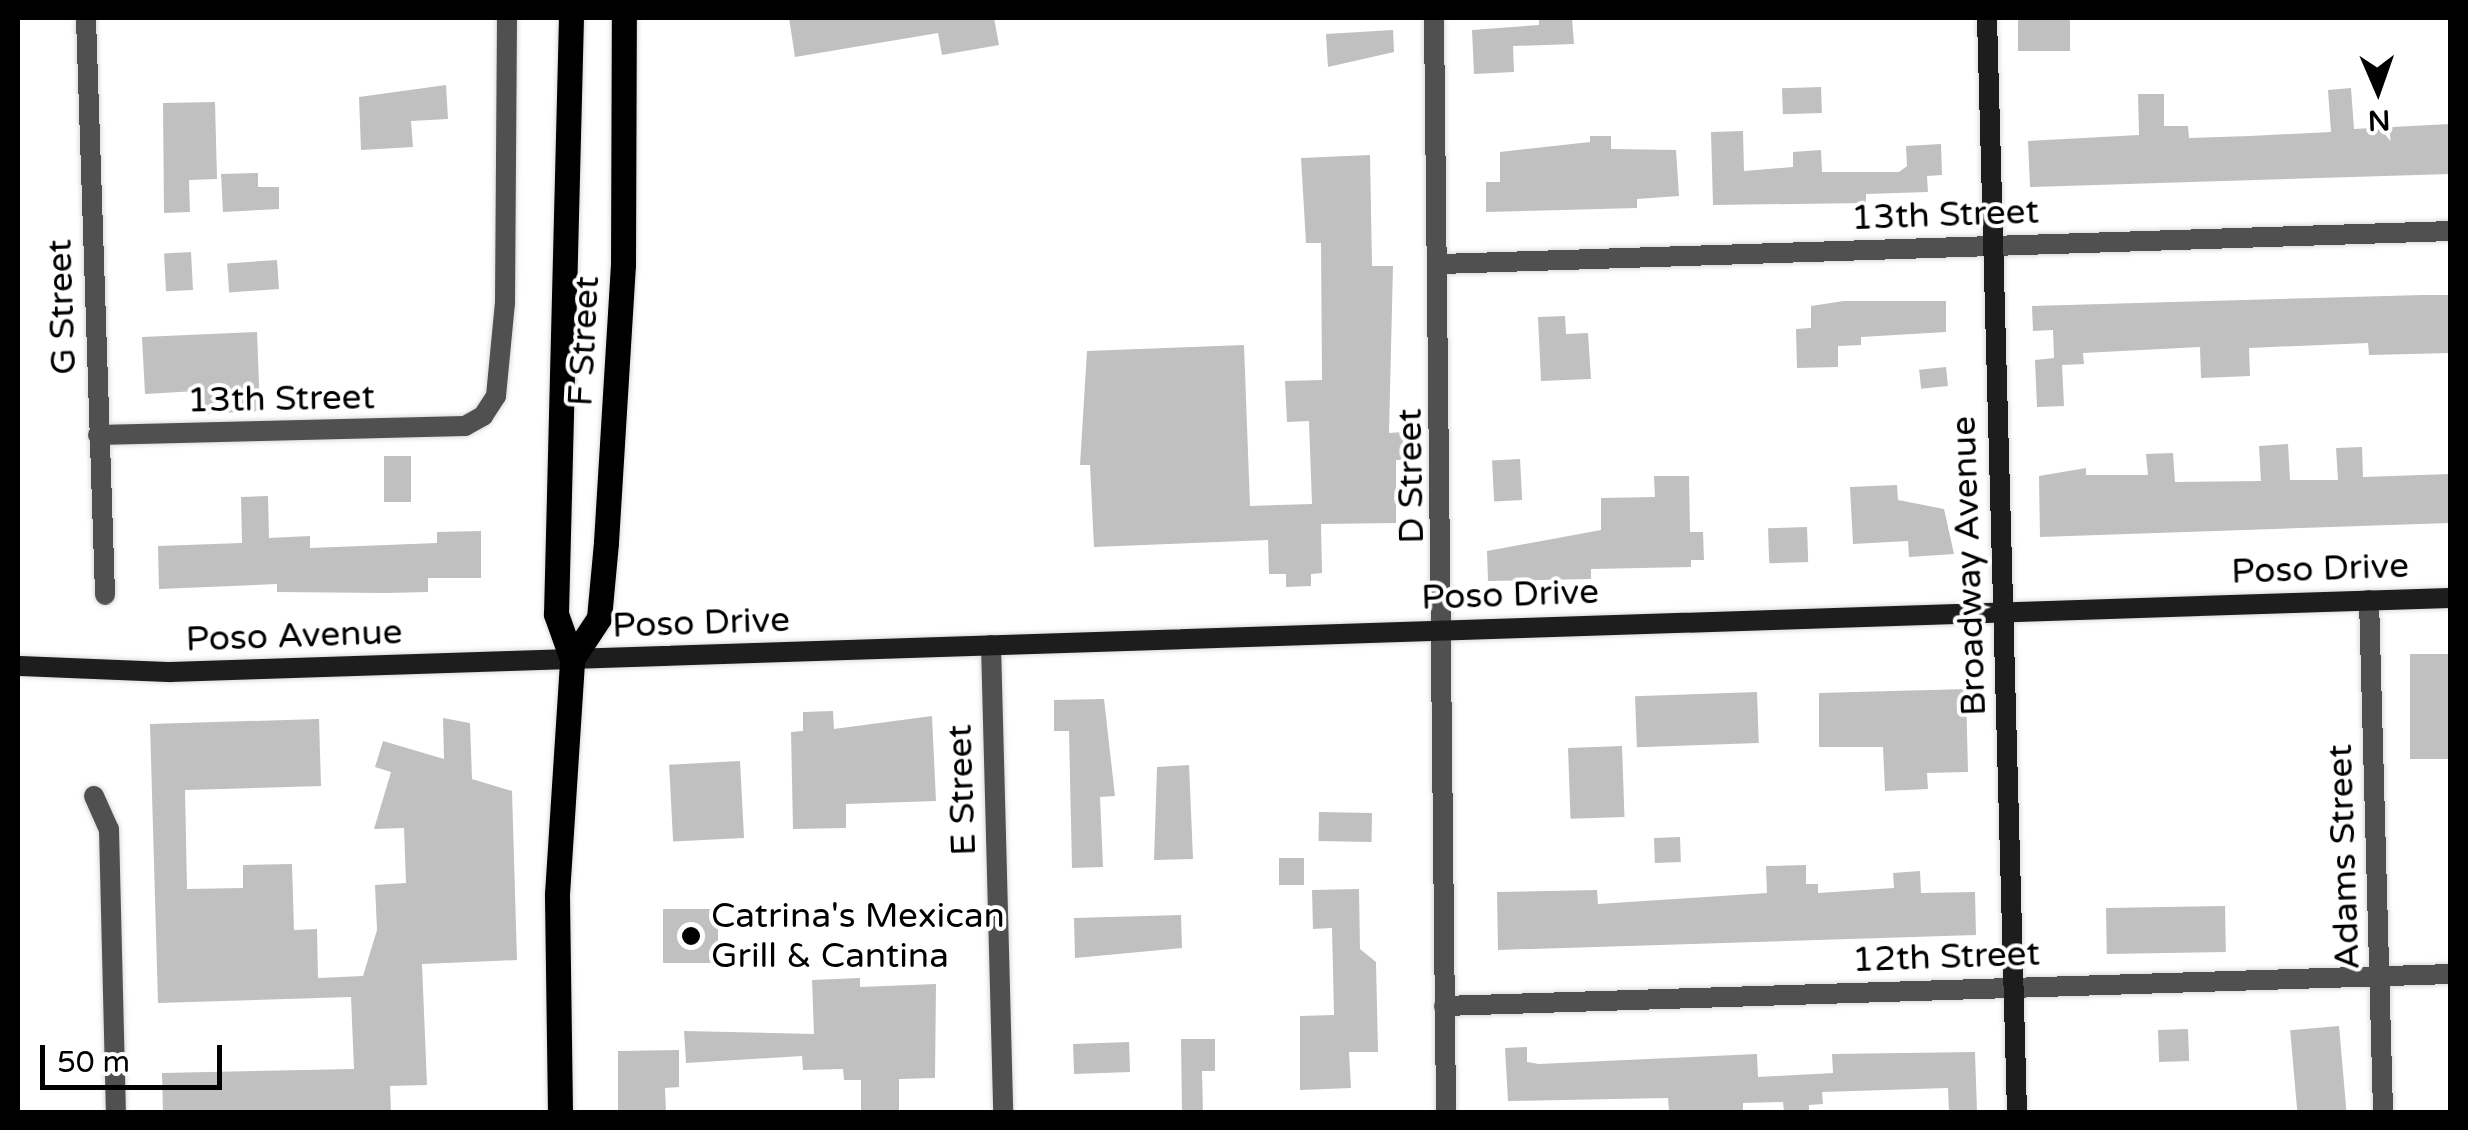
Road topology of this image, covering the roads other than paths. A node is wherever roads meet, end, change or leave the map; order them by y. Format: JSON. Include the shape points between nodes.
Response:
{"nodes":[{"id":1,"x":86,"y":18,"type":"edge"},
{"id":2,"x":507,"y":18,"type":"edge"},
{"id":3,"x":571,"y":18,"type":"edge"},
{"id":4,"x":624,"y":18,"type":"edge"},
{"id":5,"x":1434,"y":18,"type":"edge"},
{"id":6,"x":1986,"y":18,"type":"edge"},
{"id":7,"x":2450,"y":231,"type":"edge"},
{"id":8,"x":1993,"y":246,"type":"junction"},
{"id":9,"x":1441,"y":264,"type":"junction"},
{"id":10,"x":98,"y":435,"type":"junction"},
{"id":11,"x":104,"y":595,"type":"dead end"},
{"id":12,"x":2450,"y":598,"type":"edge"},
{"id":13,"x":2369,"y":600,"type":"junction"},
{"id":14,"x":2003,"y":612,"type":"junction"},
{"id":15,"x":1445,"y":630,"type":"junction"},
{"id":16,"x":990,"y":645,"type":"junction"},
{"id":17,"x":572,"y":659,"type":"junction"},
{"id":18,"x":18,"y":666,"type":"edge"},
{"id":19,"x":94,"y":796,"type":"dead end"},
{"id":20,"x":2450,"y":974,"type":"edge"},
{"id":21,"x":2379,"y":976,"type":"junction"},
{"id":22,"x":2013,"y":988,"type":"junction"},
{"id":23,"x":1444,"y":1006,"type":"junction"},
{"id":24,"x":116,"y":1112,"type":"edge"},
{"id":25,"x":560,"y":1112,"type":"edge"},
{"id":26,"x":1003,"y":1112,"type":"edge"},
{"id":27,"x":1446,"y":1112,"type":"edge"},
{"id":28,"x":2017,"y":1112,"type":"edge"},
{"id":29,"x":2383,"y":1112,"type":"edge"}],
"edges":[{"from":1,"to":10,"type":"street","name":"G Street"},
{"from":2,"to":10,"type":"street","name":"13th Street","via":[[510,177],[496,396],[465,426]]},
{"from":3,"to":17,"type":"main road","name":"F Street","via":[[556,614]]},
{"from":4,"to":17,"type":"main road","name":"F Street","via":[[622,265],[606,542],[599,618]]},
{"from":5,"to":9,"type":"street","name":"D Street"},
{"from":6,"to":8,"type":"main road","name":"Broadway Avenue"},
{"from":7,"to":8,"type":"street","name":"13th Street"},
{"from":8,"to":9,"type":"street","name":"13th Street"},
{"from":8,"to":14,"type":"main road","name":"Broadway Avenue"},
{"from":9,"to":15,"type":"street","name":"D Street"},
{"from":10,"to":11,"type":"street","name":"G Street"},
{"from":12,"to":13,"type":"main road","name":"Poso Drive"},
{"from":13,"to":14,"type":"main road","name":"Poso Drive"},
{"from":13,"to":21,"type":"street","name":"Adams Street"},
{"from":14,"to":15,"type":"main road","name":"Poso Drive"},
{"from":14,"to":22,"type":"main road","name":"Broadway Avenue"},
{"from":15,"to":16,"type":"main road","name":"Poso Drive"},
{"from":15,"to":23,"type":"street","name":"D Street","via":[[1438,712]]},
{"from":16,"to":17,"type":"main road","name":"Poso Drive"},
{"from":16,"to":26,"type":"street","name":"E Street"},
{"from":17,"to":18,"type":"main road","name":"Poso Avenue","via":[[170,672]]},
{"from":17,"to":25,"type":"main road","name":"F Street","via":[[557,894]]},
{"from":19,"to":24,"type":"street","via":[[109,829]]},
{"from":20,"to":21,"type":"street","name":"12th Street"},
{"from":21,"to":22,"type":"street","name":"12th Street"},
{"from":21,"to":29,"type":"street","name":"Adams Street"},
{"from":22,"to":23,"type":"street","name":"12th Street"},
{"from":22,"to":28,"type":"main road","name":"Broadway Avenue"},
{"from":23,"to":27,"type":"street","name":"D Street"}]}
